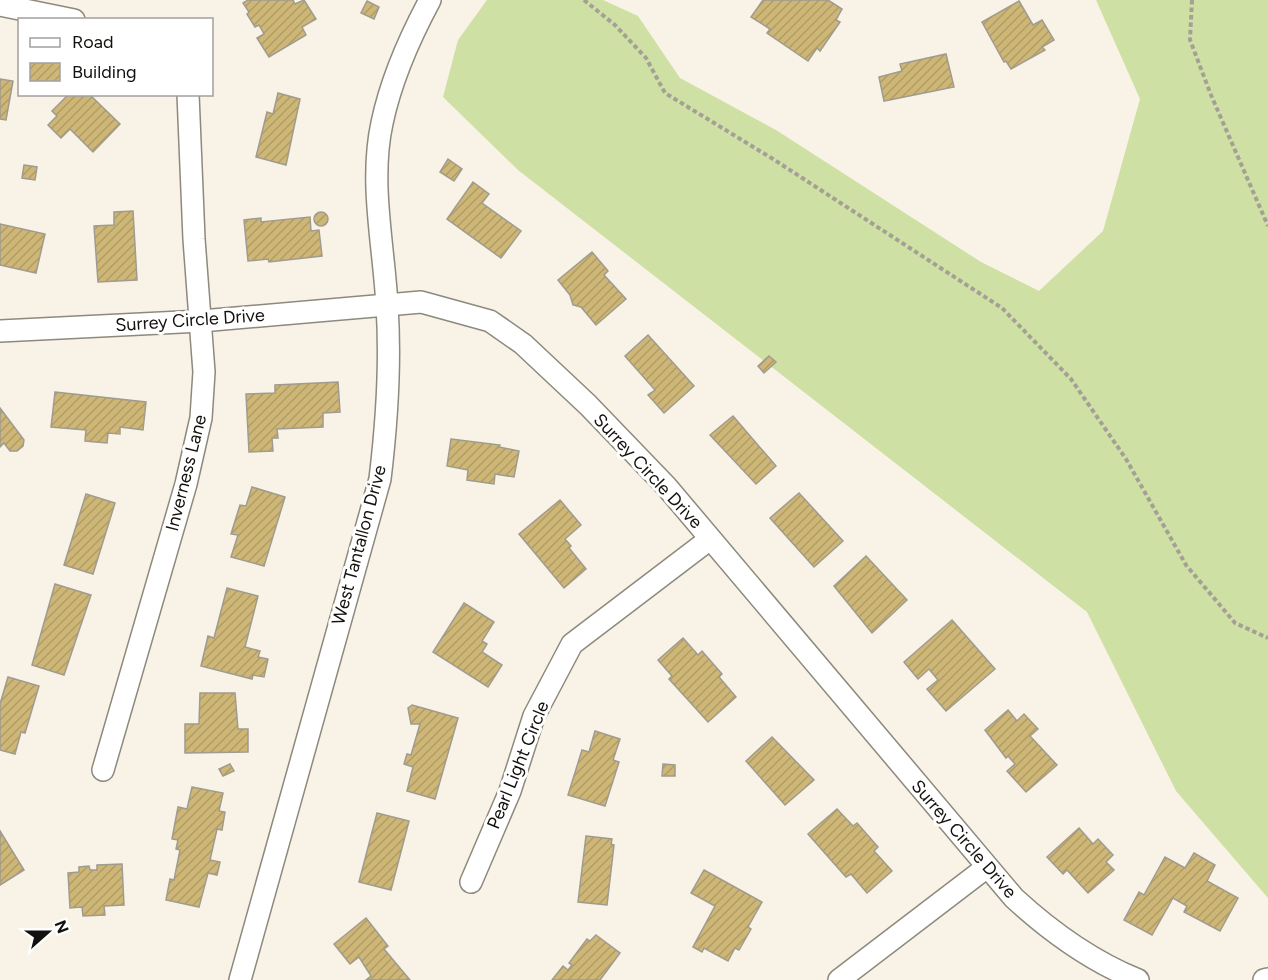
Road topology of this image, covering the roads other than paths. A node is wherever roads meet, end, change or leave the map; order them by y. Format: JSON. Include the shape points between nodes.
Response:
{"nodes":[{"id":1,"x":430,"y":0,"type":"edge"},
{"id":2,"x":0,"y":4,"type":"edge"},
{"id":3,"x":65,"y":18,"type":"edge"},
{"id":4,"x":188,"y":96,"type":"edge"},
{"id":5,"x":387,"y":303,"type":"junction"},
{"id":6,"x":201,"y":321,"type":"junction"},
{"id":7,"x":0,"y":331,"type":"edge"},
{"id":8,"x":710,"y":539,"type":"junction"},
{"id":9,"x":103,"y":770,"type":"dead end"},
{"id":10,"x":987,"y":867,"type":"junction"},
{"id":11,"x":471,"y":882,"type":"dead end"},
{"id":12,"x":240,"y":980,"type":"edge"},
{"id":13,"x":839,"y":980,"type":"edge"},
{"id":14,"x":1138,"y":980,"type":"edge"}],
"edges":[{"from":1,"to":5,"type":"street","name":"West Tantallon Drive","via":[[410,38],[381,125],[378,215]]},
{"from":2,"to":3,"type":"street"},
{"from":4,"to":6,"type":"street","name":"Inverness Lane"},
{"from":5,"to":6,"type":"street","name":"Surrey Circle Drive"},
{"from":5,"to":8,"type":"street","name":"Surrey Circle Drive","via":[[421,302],[490,321],[508,332],[588,405],[666,486]]},
{"from":5,"to":12,"type":"street","name":"West Tantallon Drive","via":[[388,410],[380,479]]},
{"from":6,"to":7,"type":"street","name":"Surrey Circle Drive"},
{"from":6,"to":9,"type":"street","name":"Inverness Lane","via":[[201,418],[186,484]]},
{"from":8,"to":10,"type":"street","name":"Surrey Circle Drive"},
{"from":8,"to":11,"type":"street","name":"Pearl Light Circle","via":[[572,645],[534,716],[510,791]]},
{"from":10,"to":13,"type":"street"},
{"from":10,"to":14,"type":"street","name":"Surrey Circle Drive","via":[[1039,921],[1106,967]]}]}
